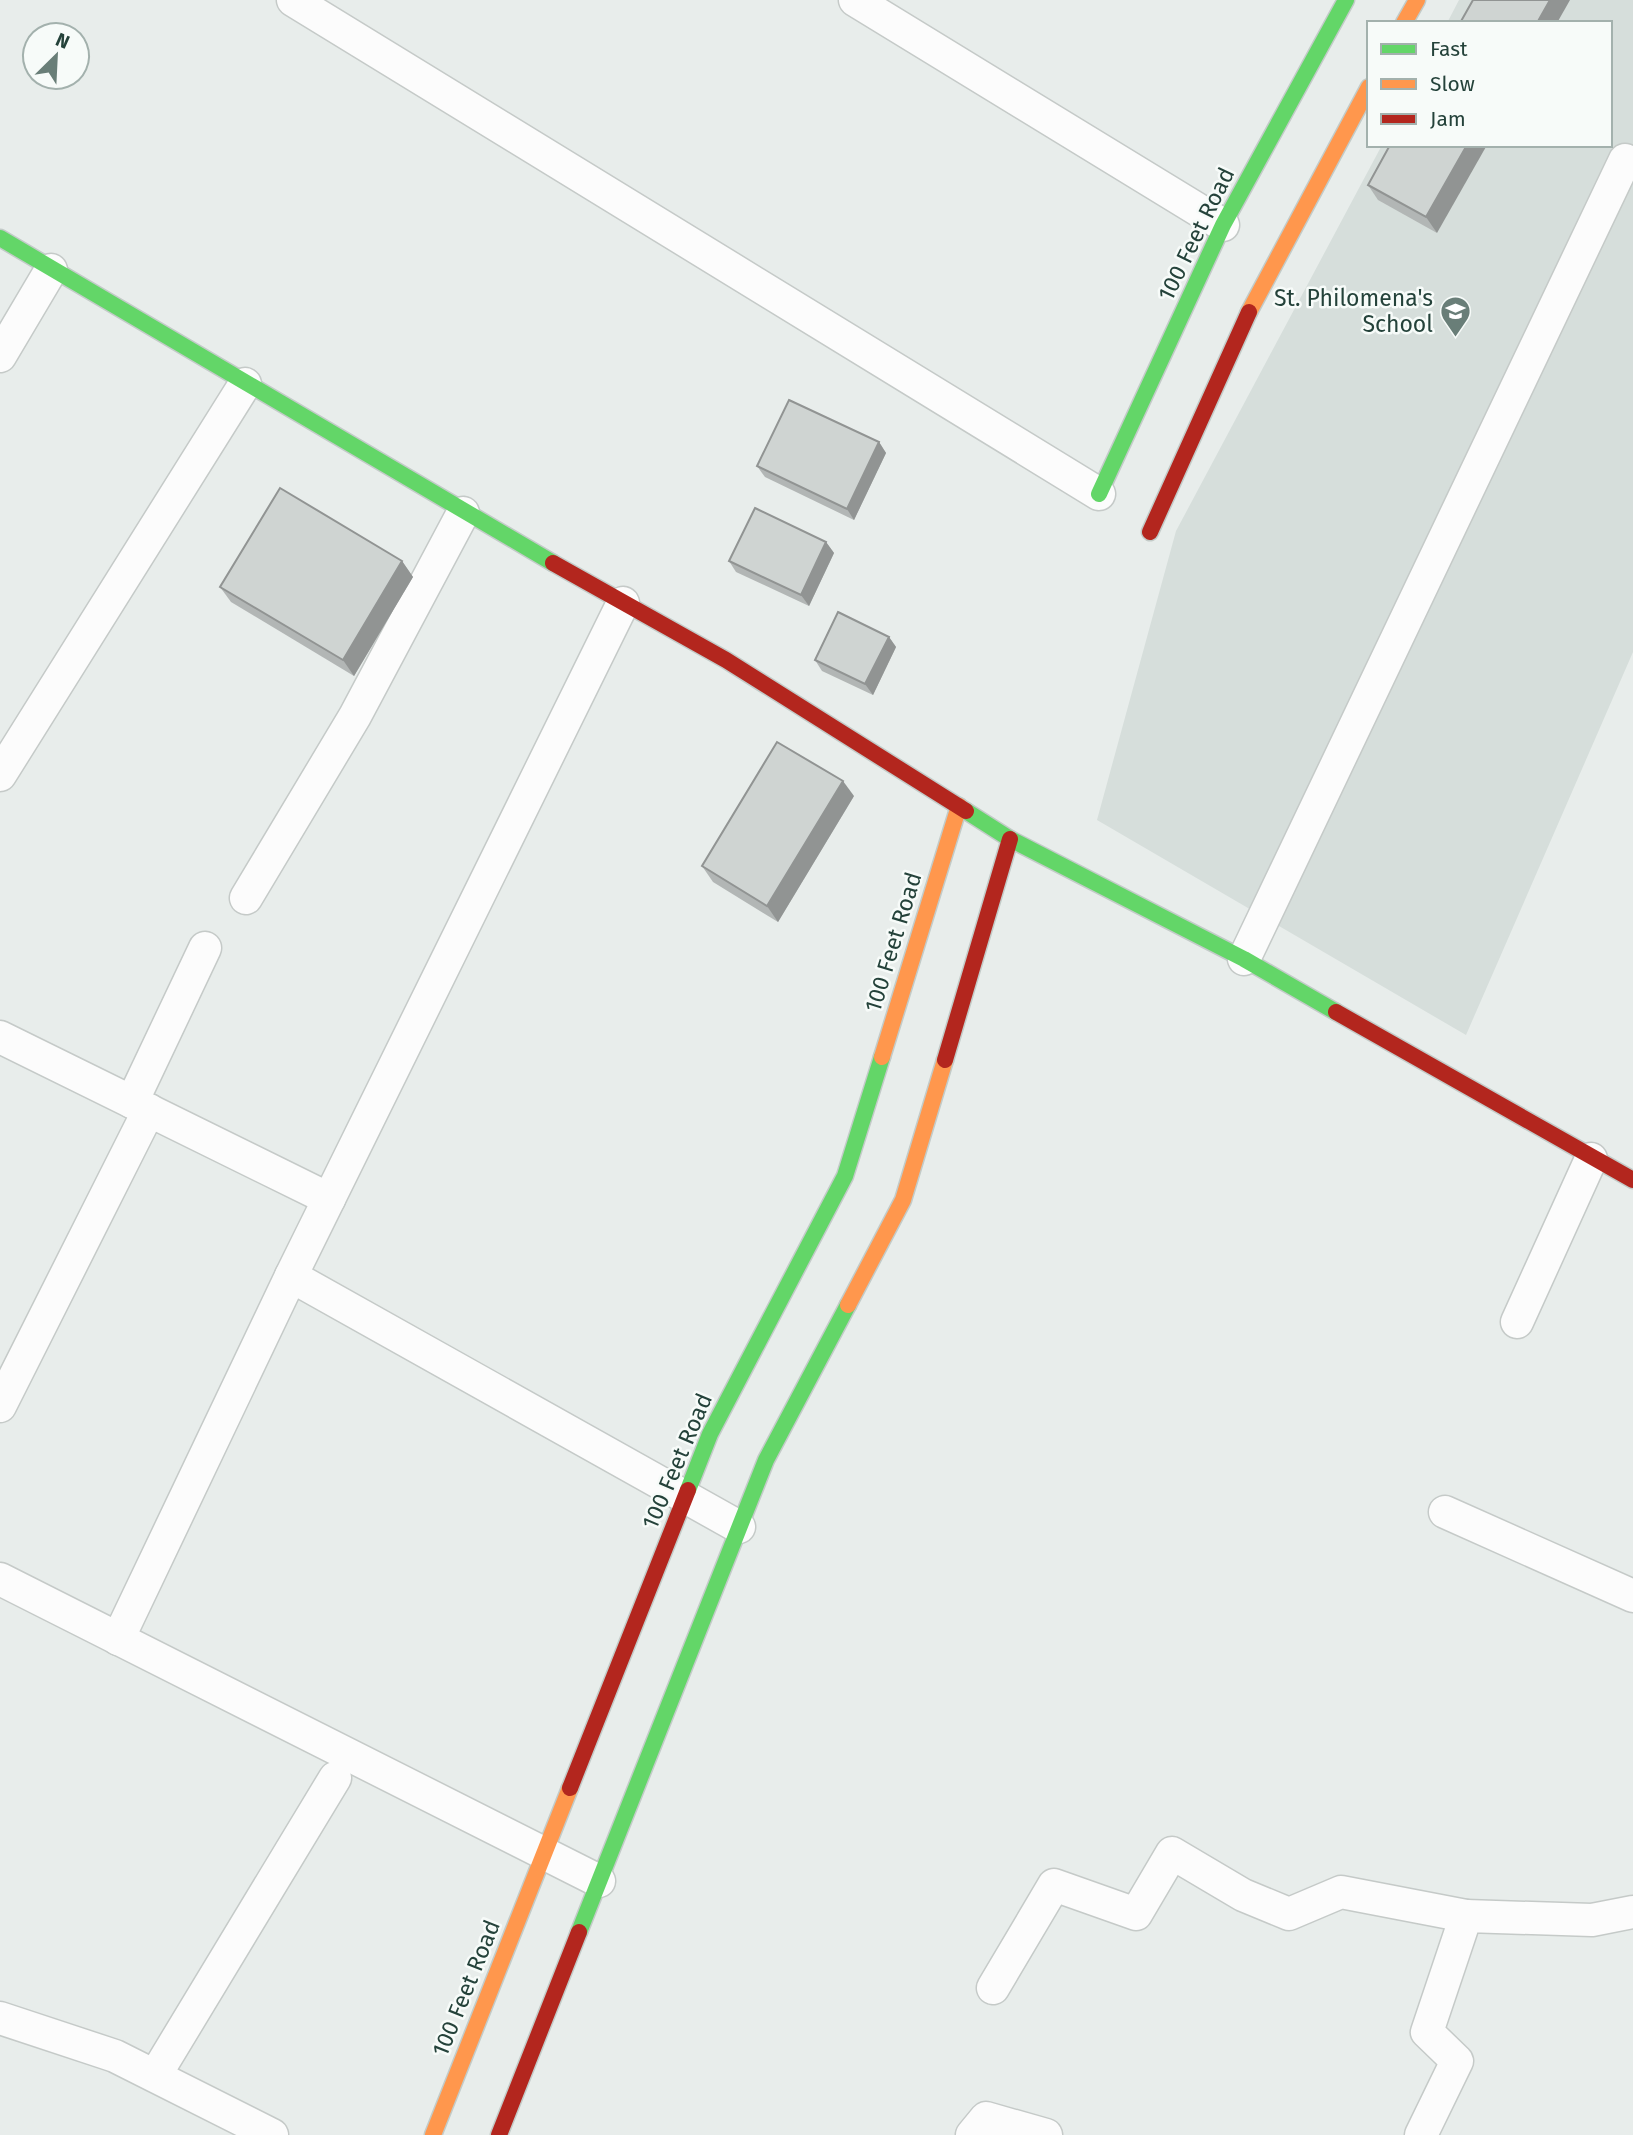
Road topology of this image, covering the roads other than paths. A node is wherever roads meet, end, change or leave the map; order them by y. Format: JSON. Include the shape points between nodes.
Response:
{"nodes":[{"id":1,"x":293,"y":0,"type":"edge"},
{"id":2,"x":855,"y":0,"type":"edge"},
{"id":3,"x":1346,"y":0,"type":"edge"},
{"id":4,"x":1417,"y":0,"type":"edge"},
{"id":5,"x":1405,"y":21,"type":"edge"},
{"id":6,"x":1367,"y":92,"type":"edge"},
{"id":7,"x":1630,"y":155,"type":"edge"},
{"id":8,"x":1223,"y":225,"type":"junction"},
{"id":9,"x":0,"y":238,"type":"edge"},
{"id":10,"x":51,"y":270,"type":"junction"},
{"id":11,"x":0,"y":356,"type":"edge"},
{"id":12,"x":245,"y":384,"type":"junction"},
{"id":13,"x":1099,"y":494,"type":"joint"},
{"id":14,"x":463,"y":513,"type":"junction"},
{"id":15,"x":1150,"y":532,"type":"dead end"},
{"id":16,"x":623,"y":603,"type":"junction"},
{"id":17,"x":0,"y":775,"type":"edge"},
{"id":18,"x":959,"y":806,"type":"junction"},
{"id":19,"x":1010,"y":839,"type":"junction"},
{"id":20,"x":246,"y":898,"type":"dead end"},
{"id":21,"x":205,"y":948,"type":"dead end"},
{"id":22,"x":1244,"y":959,"type":"junction"},
{"id":23,"x":0,"y":1037,"type":"edge"},
{"id":24,"x":141,"y":1106,"type":"junction"},
{"id":25,"x":1591,"y":1159,"type":"junction"},
{"id":26,"x":1633,"y":1180,"type":"edge"},
{"id":27,"x":329,"y":1199,"type":"junction"},
{"id":28,"x":291,"y":1276,"type":"junction"},
{"id":29,"x":1517,"y":1322,"type":"dead end"},
{"id":30,"x":0,"y":1406,"type":"edge"},
{"id":31,"x":685,"y":1496,"type":"junction"},
{"id":32,"x":1445,"y":1512,"type":"dead end"},
{"id":33,"x":739,"y":1527,"type":"junction"},
{"id":34,"x":0,"y":1579,"type":"edge"},
{"id":35,"x":1633,"y":1596,"type":"edge"},
{"id":36,"x":118,"y":1639,"type":"junction"},
{"id":37,"x":335,"y":1778,"type":"dead end"},
{"id":38,"x":544,"y":1853,"type":"junction"},
{"id":39,"x":599,"y":1881,"type":"junction"},
{"id":40,"x":1633,"y":1912,"type":"edge"},
{"id":41,"x":1466,"y":1916,"type":"junction"},
{"id":42,"x":993,"y":1988,"type":"dead end"},
{"id":43,"x":0,"y":2018,"type":"edge"},
{"id":44,"x":156,"y":2074,"type":"junction"},
{"id":45,"x":272,"y":2135,"type":"edge"},
{"id":46,"x":433,"y":2135,"type":"edge"},
{"id":47,"x":499,"y":2135,"type":"edge"},
{"id":48,"x":972,"y":2135,"type":"edge"},
{"id":49,"x":1046,"y":2135,"type":"edge"},
{"id":50,"x":1421,"y":2135,"type":"edge"}],
"edges":[{"from":1,"to":13,"type":"street"},
{"from":2,"to":8,"type":"street"},
{"from":3,"to":8,"type":"main road","name":"100 Feet Road"},
{"from":4,"to":5,"type":"main road"},
{"from":6,"to":15,"type":"main road","via":[[1260,287]]},
{"from":7,"to":22,"type":"street"},
{"from":8,"to":13,"type":"main road","name":"100 Feet Road"},
{"from":9,"to":10,"type":"main road"},
{"from":10,"to":11,"type":"street"},
{"from":10,"to":12,"type":"main road"},
{"from":12,"to":14,"type":"main road"},
{"from":12,"to":17,"type":"street"},
{"from":14,"to":16,"type":"main road"},
{"from":14,"to":20,"type":"street","via":[[355,716]]},
{"from":16,"to":18,"type":"main road","via":[[726,660]]},
{"from":16,"to":27,"type":"street"},
{"from":18,"to":19,"type":"main road"},
{"from":18,"to":31,"type":"main road","name":"100 Feet Road","via":[[845,1176],[710,1434]]},
{"from":19,"to":22,"type":"main road"},
{"from":19,"to":33,"type":"main road","via":[[903,1200],[766,1460]]},
{"from":21,"to":24,"type":"street"},
{"from":22,"to":25,"type":"main road"},
{"from":23,"to":24,"type":"street"},
{"from":24,"to":27,"type":"street"},
{"from":24,"to":30,"type":"street"},
{"from":25,"to":26,"type":"main road"},
{"from":25,"to":29,"type":"street"},
{"from":27,"to":28,"type":"street"},
{"from":28,"to":31,"type":"street"},
{"from":28,"to":36,"type":"street"},
{"from":31,"to":33,"type":"street"},
{"from":31,"to":38,"type":"main road","name":"100 Feet Road"},
{"from":32,"to":35,"type":"street"},
{"from":33,"to":39,"type":"main road"},
{"from":34,"to":36,"type":"street"},
{"from":36,"to":38,"type":"street"},
{"from":37,"to":44,"type":"street"},
{"from":38,"to":39,"type":"street"},
{"from":38,"to":46,"type":"main road","name":"100 Feet Road"},
{"from":39,"to":47,"type":"main road"},
{"from":40,"to":41,"type":"street","via":[[1592,1920]]},
{"from":41,"to":42,"type":"street","via":[[1341,1892],[1289,1914],[1243,1895],[1172,1853],[1136,1914],[1054,1885]]},
{"from":41,"to":50,"type":"street","via":[[1427,2032],[1457,2061]]},
{"from":43,"to":44,"type":"street"},
{"from":44,"to":45,"type":"street"},
{"from":48,"to":49,"type":"street","via":[[986,2118]]}]}
